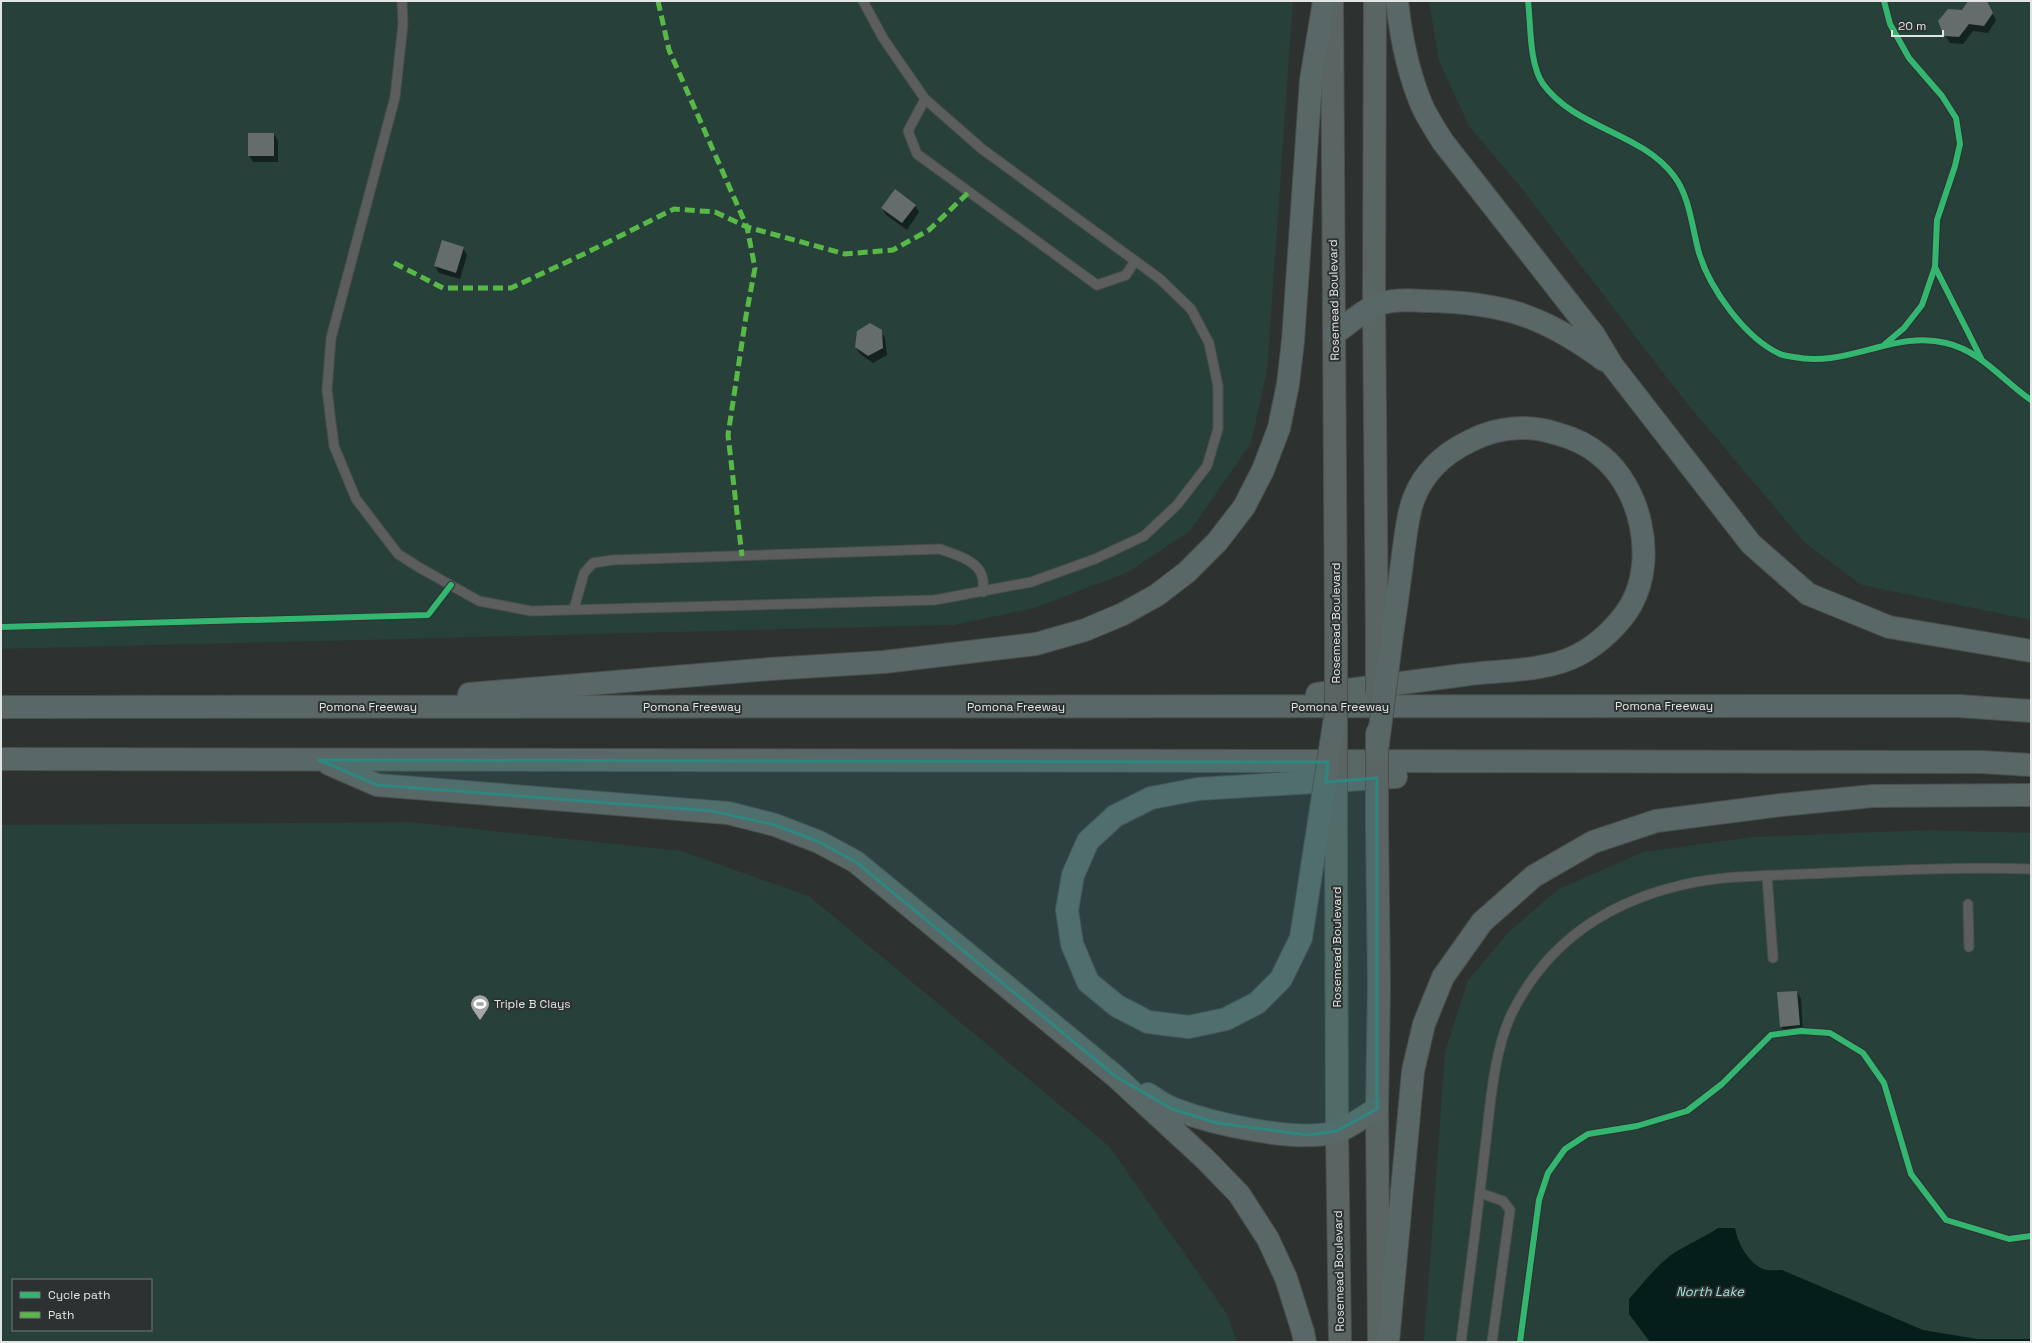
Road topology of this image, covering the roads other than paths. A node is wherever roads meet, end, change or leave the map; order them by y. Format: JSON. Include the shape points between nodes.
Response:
{"nodes":[{"id":1,"x":402,"y":1,"type":"edge"},
{"id":2,"x":863,"y":1,"type":"edge"},
{"id":3,"x":1324,"y":1,"type":"edge"},
{"id":4,"x":1332,"y":1,"type":"edge"},
{"id":5,"x":1375,"y":1,"type":"edge"},
{"id":6,"x":1397,"y":1,"type":"edge"},
{"id":7,"x":924,"y":99,"type":"junction"},
{"id":8,"x":1135,"y":261,"type":"junction"},
{"id":9,"x":1374,"y":306,"type":"junction"},
{"id":10,"x":1334,"y":334,"type":"junction"},
{"id":11,"x":1612,"y":365,"type":"junction"},
{"id":12,"x":983,"y":592,"type":"junction"},
{"id":13,"x":574,"y":610,"type":"junction"},
{"id":14,"x":1385,"y":637,"type":"junction"},
{"id":15,"x":2031,"y":651,"type":"edge"},
{"id":16,"x":1,"y":707,"type":"edge"},
{"id":17,"x":312,"y":707,"type":"junction"},
{"id":18,"x":1224,"y":707,"type":"junction"},
{"id":19,"x":2031,"y":710,"type":"edge"},
{"id":20,"x":1336,"y":711,"type":"joint"},
{"id":21,"x":1377,"y":751,"type":"joint"},
{"id":22,"x":1,"y":759,"type":"edge"},
{"id":23,"x":319,"y":760,"type":"junction"},
{"id":24,"x":1595,"y":763,"type":"junction"},
{"id":25,"x":2031,"y":765,"type":"edge"},
{"id":26,"x":2031,"y":794,"type":"edge"},
{"id":27,"x":1328,"y":823,"type":"junction"},
{"id":28,"x":2031,"y":869,"type":"edge"},
{"id":29,"x":1767,"y":876,"type":"junction"},
{"id":30,"x":1968,"y":904,"type":"dead end"},
{"id":31,"x":1969,"y":947,"type":"dead end"},
{"id":32,"x":1773,"y":958,"type":"dead end"},
{"id":33,"x":1115,"y":1076,"type":"junction"},
{"id":34,"x":1377,"y":1109,"type":"junction"},
{"id":35,"x":1337,"y":1132,"type":"junction"},
{"id":36,"x":1480,"y":1193,"type":"junction"},
{"id":37,"x":1304,"y":1342,"type":"edge"},
{"id":38,"x":1340,"y":1342,"type":"edge"},
{"id":39,"x":1379,"y":1342,"type":"edge"},
{"id":40,"x":1388,"y":1342,"type":"edge"},
{"id":41,"x":1461,"y":1342,"type":"edge"},
{"id":42,"x":1492,"y":1342,"type":"edge"}],
"edges":[{"from":1,"to":13,"type":"lane","via":[[403,24],[395,97],[331,338],[327,390],[334,446],[356,499],[398,554],[479,601],[531,611]]},
{"from":2,"to":7,"type":"lane","via":[[883,38]]},
{"from":3,"to":17,"type":"highway","via":[[1311,80],[1290,363],[1279,428],[1263,470],[1244,507],[1217,542],[1187,572],[1157,595],[1123,614],[1085,630],[1036,644],[884,662]]},
{"from":4,"to":10,"type":"main road","name":"Rosemead Boulevard"},
{"from":5,"to":9,"type":"main road"},
{"from":6,"to":11,"type":"highway","via":[[1401,37],[1411,76],[1423,108],[1443,142],[1594,336]]},
{"from":7,"to":8,"type":"lane","via":[[982,149]]},
{"from":7,"to":8,"type":"lane","via":[[908,131],[917,154],[1097,285],[1126,276]]},
{"from":8,"to":12,"type":"lane","via":[[1160,279],[1191,309],[1209,343],[1218,386],[1218,429],[1206,466],[1177,505],[1144,536],[1095,559],[1031,582]]},
{"from":9,"to":10,"type":"highway"},
{"from":9,"to":11,"type":"highway","via":[[1396,301],[1488,305],[1549,324]]},
{"from":9,"to":14,"type":"main road"},
{"from":10,"to":20,"type":"main road","name":"Rosemead Boulevard","bridge":true},
{"from":11,"to":15,"type":"highway","via":[[1751,544],[1808,594],[1889,627]]},
{"from":12,"to":13,"type":"lane","via":[[935,600]]},
{"from":12,"to":13,"type":"lane","via":[[982,575],[976,566],[940,549],[613,560],[593,563],[584,573]]},
{"from":14,"to":18,"type":"highway","via":[[1414,498],[1430,470],[1453,450],[1484,434],[1515,427],[1545,429],[1576,439],[1601,455],[1617,472],[1631,493],[1641,520],[1644,547],[1640,580],[1632,604],[1599,641],[1576,656],[1522,670],[1465,674]]},
{"from":14,"to":21,"type":"highway","bridge":true},
{"from":16,"to":17,"type":"highway","name":"Pomona Freeway"},
{"from":17,"to":18,"type":"highway","name":"Pomona Freeway"},
{"from":18,"to":19,"type":"highway","name":"Pomona Freeway","via":[[1959,706]]},
{"from":20,"to":27,"type":"highway","bridge":true},
{"from":21,"to":34,"type":"main road","bridge":true},
{"from":22,"to":23,"type":"highway"},
{"from":23,"to":24,"type":"highway"},
{"from":23,"to":33,"type":"highway","via":[[377,785],[728,813],[776,825],[819,842],[856,862]]},
{"from":24,"to":25,"type":"highway","via":[[1982,762]]},
{"from":24,"to":27,"type":"highway","via":[[1198,789],[1151,798],[1115,816],[1088,842],[1073,875],[1067,910],[1072,944],[1088,982],[1117,1006],[1148,1022],[1189,1027],[1226,1019],[1257,1003],[1281,979],[1301,938]]},
{"from":26,"to":40,"type":"highway","via":[[1873,796],[1656,821],[1593,842],[1534,876],[1482,922],[1443,976],[1424,1024],[1413,1071]]},
{"from":27,"to":35,"type":"main road","name":"Rosemead Boulevard"},
{"from":28,"to":29,"type":"lane","via":[[1879,870]]},
{"from":29,"to":32,"type":"lane"},
{"from":29,"to":36,"type":"lane","via":[[1684,884],[1642,896],[1597,917],[1566,941],[1536,973],[1511,1016],[1495,1067]]},
{"from":30,"to":31,"type":"lane"},
{"from":33,"to":35,"type":"highway","via":[[1172,1109],[1217,1123],[1308,1135]]},
{"from":33,"to":37,"type":"highway","via":[[1239,1194],[1268,1239],[1286,1278]]},
{"from":34,"to":35,"type":"highway"},
{"from":34,"to":39,"type":"main road"},
{"from":35,"to":38,"type":"main road","name":"Rosemead Boulevard"},
{"from":36,"to":41,"type":"lane"},
{"from":36,"to":42,"type":"lane","via":[[1503,1201],[1510,1210]]}]}
